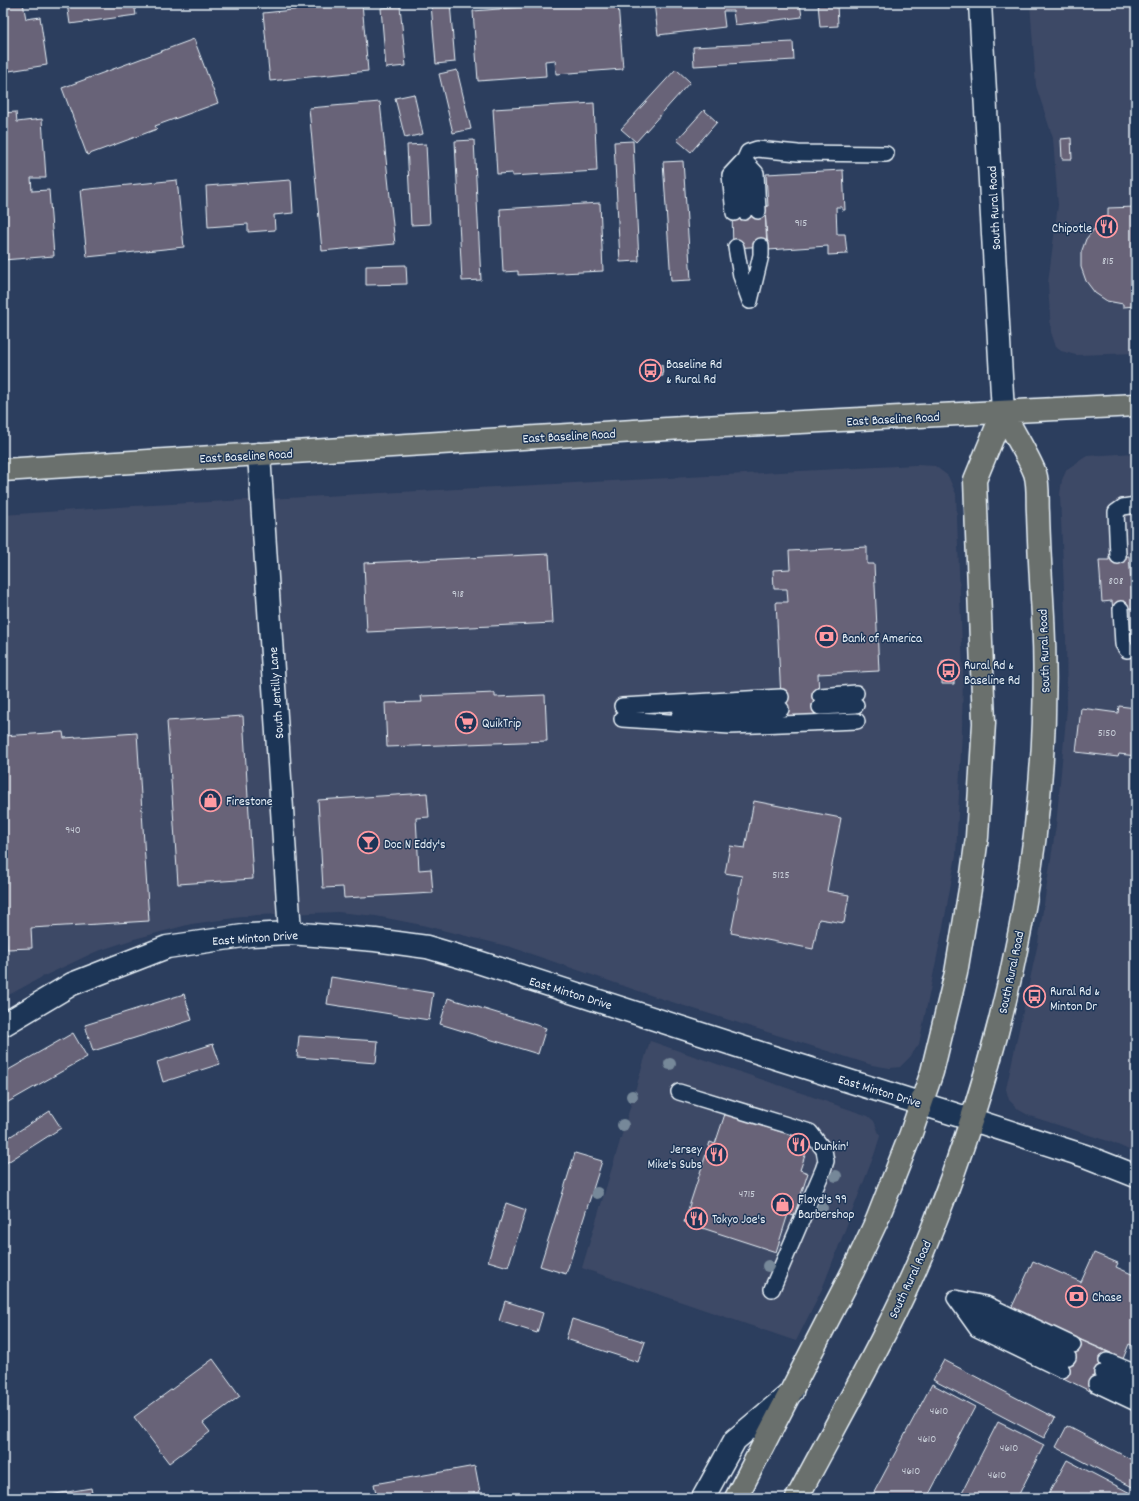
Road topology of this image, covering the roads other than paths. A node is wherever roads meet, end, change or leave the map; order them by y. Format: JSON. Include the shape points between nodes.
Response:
{"nodes":[{"id":1,"x":980,"y":3,"type":"edge"},
{"id":2,"x":886,"y":154,"type":"dead end"},
{"id":3,"x":744,"y":160,"type":"junction"},
{"id":4,"x":761,"y":246,"type":"dead end"},
{"id":5,"x":741,"y":247,"type":"dead end"},
{"id":6,"x":1136,"y":404,"type":"edge"},
{"id":7,"x":1003,"y":412,"type":"junction"},
{"id":8,"x":259,"y":454,"type":"junction"},
{"id":9,"x":3,"y":470,"type":"edge"},
{"id":10,"x":1136,"y":505,"type":"edge"},
{"id":11,"x":1118,"y":556,"type":"dead end"},
{"id":12,"x":1121,"y":609,"type":"dead end"},
{"id":13,"x":1127,"y":650,"type":"dead end"},
{"id":14,"x":856,"y":699,"type":"dead end"},
{"id":15,"x":820,"y":701,"type":"dead end"},
{"id":16,"x":781,"y":703,"type":"dead end"},
{"id":17,"x":857,"y":721,"type":"dead end"},
{"id":18,"x":290,"y":933,"type":"junction"},
{"id":19,"x":3,"y":1025,"type":"edge"},
{"id":20,"x":679,"y":1092,"type":"dead end"},
{"id":21,"x":922,"y":1103,"type":"junction"},
{"id":22,"x":970,"y":1119,"type":"junction"},
{"id":23,"x":1136,"y":1176,"type":"edge"},
{"id":24,"x":772,"y":1289,"type":"dead end"},
{"id":25,"x":1068,"y":1357,"type":"joint"},
{"id":26,"x":1102,"y":1372,"type":"junction"},
{"id":27,"x":1136,"y":1373,"type":"edge"},
{"id":28,"x":1136,"y":1388,"type":"edge"},
{"id":29,"x":792,"y":1392,"type":"junction"},
{"id":30,"x":1136,"y":1403,"type":"edge"},
{"id":31,"x":703,"y":1498,"type":"edge"},
{"id":32,"x":736,"y":1498,"type":"edge"},
{"id":33,"x":797,"y":1498,"type":"edge"}],
"edges":[{"from":1,"to":7,"type":"street","name":"South Rural Road"},
{"from":2,"to":3,"type":"lane","via":[[798,153],[757,149],[748,152]]},
{"from":3,"to":3,"type":"lane","via":[[756,173],[745,212],[730,175]]},
{"from":4,"to":5,"type":"lane","via":[[750,300],[741,276]]},
{"from":6,"to":7,"type":"main road","name":"East Baseline Road"},
{"from":7,"to":8,"type":"main road","name":"East Baseline Road","via":[[683,428]]},
{"from":7,"to":21,"type":"main road","name":"South Rural Road","via":[[975,480],[984,723],[977,837],[956,973]]},
{"from":7,"to":22,"type":"main road","name":"South Rural Road","via":[[1036,476],[1045,707],[1026,895],[998,1029]]},
{"from":8,"to":9,"type":"main road","name":"East Baseline Road"},
{"from":8,"to":18,"type":"street","name":"South Jentilly Lane"},
{"from":10,"to":11,"type":"lane","via":[[1123,507],[1116,512]]},
{"from":12,"to":13,"type":"lane","via":[[1123,644]]},
{"from":14,"to":15,"type":"lane"},
{"from":16,"to":17,"type":"lane","via":[[622,713],[730,726]]},
{"from":18,"to":19,"type":"street","name":"East Minton Drive","via":[[250,935],[167,947],[72,984]]},
{"from":18,"to":21,"type":"street","name":"East Minton Drive","via":[[427,947]]},
{"from":20,"to":24,"type":"lane","via":[[810,1132],[824,1150],[826,1161],[823,1170]]},
{"from":21,"to":22,"type":"street","name":"East Minton Drive"},
{"from":21,"to":29,"type":"main road","name":"South Rural Road","via":[[871,1233]]},
{"from":22,"to":23,"type":"street","name":"East Minton Drive","via":[[1085,1156]]},
{"from":22,"to":33,"type":"main road","name":"South Rural Road","via":[[933,1228],[898,1305]]},
{"from":25,"to":25,"type":"lane","via":[[977,1329],[955,1298],[986,1304]]},
{"from":26,"to":27,"type":"lane"},
{"from":26,"to":28,"type":"lane"},
{"from":26,"to":30,"type":"lane"},
{"from":29,"to":31,"type":"street","via":[[735,1440]]},
{"from":29,"to":32,"type":"main road","name":"South Rural Road"}]}
